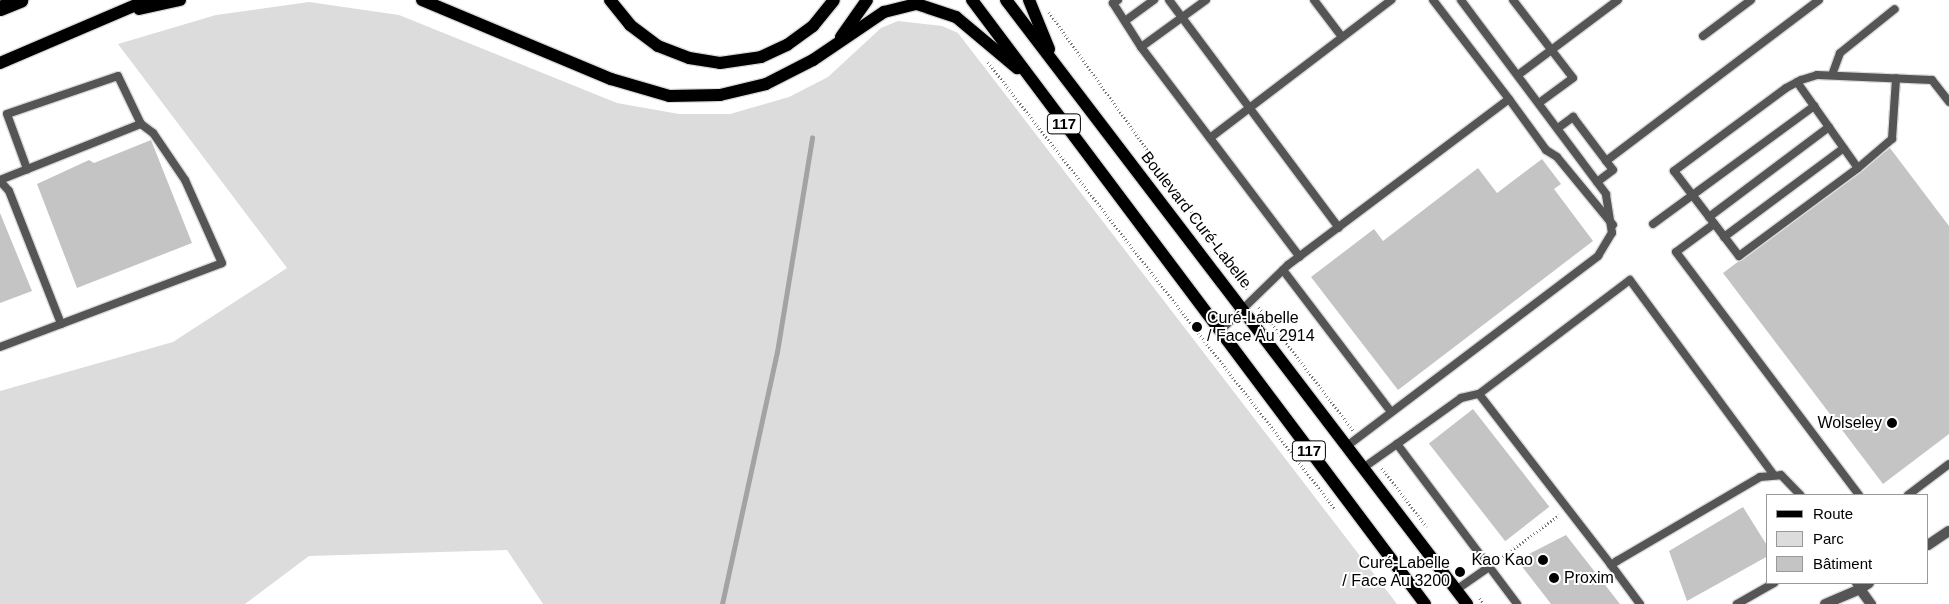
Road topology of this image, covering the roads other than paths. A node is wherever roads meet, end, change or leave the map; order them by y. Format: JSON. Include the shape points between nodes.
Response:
{"nodes":[{"id":1,"x":20,"y":0,"type":"edge"},
{"id":2,"x":148,"y":0,"type":"edge"},
{"id":3,"x":180,"y":0,"type":"edge"},
{"id":4,"x":422,"y":0,"type":"edge"},
{"id":5,"x":610,"y":0,"type":"edge"},
{"id":6,"x":834,"y":0,"type":"edge"},
{"id":7,"x":867,"y":0,"type":"edge"},
{"id":8,"x":972,"y":0,"type":"edge"},
{"id":9,"x":1006,"y":0,"type":"edge"},
{"id":10,"x":1029,"y":0,"type":"edge"},
{"id":11,"x":1154,"y":0,"type":"edge"},
{"id":12,"x":1169,"y":0,"type":"edge"},
{"id":13,"x":1206,"y":0,"type":"edge"},
{"id":14,"x":1314,"y":0,"type":"edge"},
{"id":15,"x":1391,"y":0,"type":"edge"},
{"id":16,"x":1433,"y":0,"type":"edge"},
{"id":17,"x":1461,"y":0,"type":"edge"},
{"id":18,"x":1513,"y":0,"type":"edge"},
{"id":19,"x":1618,"y":0,"type":"edge"},
{"id":20,"x":1751,"y":0,"type":"edge"},
{"id":21,"x":1819,"y":0,"type":"edge"},
{"id":22,"x":1114,"y":1,"type":"edge"},
{"id":23,"x":0,"y":8,"type":"edge"},
{"id":24,"x":1895,"y":9,"type":"dead end"},
{"id":25,"x":112,"y":15,"type":"junction"},
{"id":26,"x":1180,"y":19,"type":"junction"},
{"id":27,"x":1125,"y":22,"type":"junction"},
{"id":28,"x":1703,"y":36,"type":"dead end"},
{"id":29,"x":1342,"y":37,"type":"junction"},
{"id":30,"x":839,"y":40,"type":"junction"},
{"id":31,"x":1141,"y":47,"type":"junction"},
{"id":32,"x":1552,"y":50,"type":"junction"},
{"id":33,"x":0,"y":63,"type":"edge"},
{"id":34,"x":1056,"y":65,"type":"junction"},
{"id":35,"x":1518,"y":75,"type":"junction"},
{"id":36,"x":1832,"y":75,"type":"junction"},
{"id":37,"x":1896,"y":78,"type":"junction"},
{"id":38,"x":1032,"y":81,"type":"junction"},
{"id":39,"x":1797,"y":82,"type":"junction"},
{"id":40,"x":1509,"y":99,"type":"junction"},
{"id":41,"x":1949,"y":102,"type":"edge"},
{"id":42,"x":1539,"y":103,"type":"junction"},
{"id":43,"x":1814,"y":106,"type":"junction"},
{"id":44,"x":1248,"y":109,"type":"junction"},
{"id":45,"x":141,"y":124,"type":"junction"},
{"id":46,"x":1829,"y":127,"type":"junction"},
{"id":47,"x":1558,"y":128,"type":"junction"},
{"id":48,"x":1210,"y":138,"type":"junction"},
{"id":49,"x":1844,"y":148,"type":"junction"},
{"id":50,"x":1606,"y":160,"type":"junction"},
{"id":51,"x":1858,"y":168,"type":"junction"},
{"id":52,"x":26,"y":169,"type":"junction"},
{"id":53,"x":0,"y":180,"type":"edge"},
{"id":54,"x":1598,"y":182,"type":"junction"},
{"id":55,"x":1692,"y":195,"type":"junction"},
{"id":56,"x":1709,"y":217,"type":"junction"},
{"id":57,"x":1653,"y":224,"type":"dead end"},
{"id":58,"x":1714,"y":224,"type":"junction"},
{"id":59,"x":1613,"y":225,"type":"junction"},
{"id":60,"x":1338,"y":228,"type":"junction"},
{"id":61,"x":1724,"y":237,"type":"junction"},
{"id":62,"x":1300,"y":257,"type":"junction"},
{"id":63,"x":1283,"y":270,"type":"junction"},
{"id":64,"x":1245,"y":310,"type":"junction"},
{"id":65,"x":60,"y":324,"type":"junction"},
{"id":66,"x":1219,"y":332,"type":"junction"},
{"id":67,"x":0,"y":346,"type":"edge"},
{"id":68,"x":1480,"y":394,"type":"junction"},
{"id":69,"x":1391,"y":412,"type":"junction"},
{"id":70,"x":1397,"y":444,"type":"junction"},
{"id":71,"x":1347,"y":446,"type":"junction"},
{"id":72,"x":1949,"y":464,"type":"edge"},
{"id":73,"x":1363,"y":468,"type":"junction"},
{"id":74,"x":1773,"y":474,"type":"junction"},
{"id":75,"x":1799,"y":494,"type":"edge"},
{"id":76,"x":1858,"y":494,"type":"edge"},
{"id":77,"x":1909,"y":494,"type":"edge"},
{"id":78,"x":1949,"y":531,"type":"edge"},
{"id":79,"x":1929,"y":544,"type":"edge"},
{"id":80,"x":1612,"y":565,"type":"junction"},
{"id":81,"x":1489,"y":567,"type":"junction"},
{"id":82,"x":1772,"y":584,"type":"edge"},
{"id":83,"x":1858,"y":586,"type":"edge"},
{"id":84,"x":1456,"y":590,"type":"junction"},
{"id":85,"x":1425,"y":604,"type":"edge"},
{"id":86,"x":1467,"y":604,"type":"edge"},
{"id":87,"x":1517,"y":604,"type":"edge"},
{"id":88,"x":1640,"y":604,"type":"edge"},
{"id":89,"x":1738,"y":604,"type":"edge"},
{"id":90,"x":1825,"y":604,"type":"edge"},
{"id":91,"x":1841,"y":604,"type":"edge"},
{"id":92,"x":1871,"y":604,"type":"edge"}],
"edges":[{"from":1,"to":23,"type":"highway"},
{"from":2,"to":25,"type":"main road"},
{"from":3,"to":25,"type":"main road"},
{"from":4,"to":30,"type":"main road","via":[[627,85],[675,96],[720,95],[766,84],[813,60]]},
{"from":5,"to":6,"type":"main road","via":[[630,25],[658,46],[689,58],[720,63],[761,57],[787,45],[813,26]]},
{"from":7,"to":30,"type":"main road"},
{"from":8,"to":38,"type":"main road","number":"117"},
{"from":9,"to":34,"type":"main road","name":"Boulevard Curé-Labelle","number":"117"},
{"from":10,"to":34,"type":"main road"},
{"from":11,"to":27,"type":"lane"},
{"from":12,"to":26,"type":"lane"},
{"from":13,"to":26,"type":"lane"},
{"from":14,"to":29,"type":"lane"},
{"from":15,"to":29,"type":"lane"},
{"from":16,"to":40,"type":"lane"},
{"from":17,"to":35,"type":"lane"},
{"from":18,"to":32,"type":"lane"},
{"from":19,"to":32,"type":"lane"},
{"from":20,"to":28,"type":"lane"},
{"from":21,"to":50,"type":"lane"},
{"from":22,"to":27,"type":"lane"},
{"from":24,"to":36,"type":"lane","via":[[1840,53]]},
{"from":25,"to":33,"type":"main road"},
{"from":26,"to":31,"type":"lane"},
{"from":26,"to":44,"type":"lane"},
{"from":27,"to":31,"type":"lane"},
{"from":29,"to":44,"type":"lane"},
{"from":30,"to":38,"type":"main road","via":[[892,9],[934,7],[956,17]]},
{"from":31,"to":48,"type":"lane"},
{"from":32,"to":35,"type":"lane"},
{"from":32,"to":42,"type":"lane","via":[[1573,78]]},
{"from":34,"to":64,"type":"main road","name":"Boulevard Curé-Labelle","number":"117"},
{"from":35,"to":42,"type":"lane"},
{"from":36,"to":37,"type":"lane"},
{"from":36,"to":39,"type":"lane"},
{"from":37,"to":41,"type":"lane","via":[[1932,80]]},
{"from":37,"to":51,"type":"lane","via":[[1892,140]]},
{"from":38,"to":66,"type":"main road","number":"117"},
{"from":39,"to":43,"type":"lane"},
{"from":39,"to":55,"type":"lane","via":[[1674,171]]},
{"from":40,"to":59,"type":"lane","via":[[1546,150],[1557,157]]},
{"from":40,"to":60,"type":"lane"},
{"from":42,"to":47,"type":"lane"},
{"from":43,"to":46,"type":"lane"},
{"from":43,"to":55,"type":"lane"},
{"from":44,"to":48,"type":"lane"},
{"from":44,"to":60,"type":"lane"},
{"from":45,"to":52,"type":"lane"},
{"from":45,"to":52,"type":"lane","via":[[114,75],[7,114]]},
{"from":45,"to":65,"type":"lane","via":[[153,132],[185,180],[222,263]]},
{"from":46,"to":49,"type":"lane"},
{"from":46,"to":56,"type":"lane"},
{"from":47,"to":50,"type":"lane","via":[[1573,117]]},
{"from":47,"to":54,"type":"lane"},
{"from":48,"to":62,"type":"lane"},
{"from":49,"to":51,"type":"lane"},
{"from":49,"to":61,"type":"lane"},
{"from":50,"to":54,"type":"lane","via":[[1613,170]]},
{"from":51,"to":61,"type":"lane","via":[[1739,256]]},
{"from":52,"to":53,"type":"lane"},
{"from":53,"to":65,"type":"lane","via":[[9,191]]},
{"from":54,"to":59,"type":"lane","via":[[1610,203]]},
{"from":55,"to":56,"type":"lane"},
{"from":55,"to":57,"type":"lane"},
{"from":56,"to":58,"type":"lane"},
{"from":58,"to":61,"type":"lane"},
{"from":58,"to":76,"type":"lane","via":[[1676,252]]},
{"from":59,"to":69,"type":"lane","via":[[1610,240],[1598,256]]},
{"from":60,"to":62,"type":"lane"},
{"from":62,"to":63,"type":"lane"},
{"from":63,"to":64,"type":"lane"},
{"from":63,"to":69,"type":"lane"},
{"from":64,"to":66,"type":"lane"},
{"from":64,"to":71,"type":"main road","name":"Boulevard Curé-Labelle","number":"117"},
{"from":65,"to":67,"type":"lane"},
{"from":66,"to":85,"type":"main road","number":"117"},
{"from":68,"to":70,"type":"lane","via":[[1461,398]]},
{"from":68,"to":74,"type":"lane","via":[[1630,280]]},
{"from":68,"to":80,"type":"lane"},
{"from":69,"to":71,"type":"lane"},
{"from":70,"to":73,"type":"lane"},
{"from":70,"to":81,"type":"lane"},
{"from":71,"to":73,"type":"main road","name":"Boulevard Curé-Labelle","number":"117"},
{"from":72,"to":77,"type":"lane"},
{"from":73,"to":84,"type":"main road","name":"Boulevard Curé-Labelle","number":"117"},
{"from":74,"to":75,"type":"lane","via":[[1789,479]]},
{"from":74,"to":80,"type":"lane"},
{"from":78,"to":79,"type":"street"},
{"from":80,"to":88,"type":"lane"},
{"from":81,"to":84,"type":"lane"},
{"from":81,"to":87,"type":"lane"},
{"from":82,"to":89,"type":"lane"},
{"from":83,"to":90,"type":"street"},
{"from":83,"to":91,"type":"street"},
{"from":83,"to":92,"type":"street"},
{"from":84,"to":86,"type":"main road","name":"Boulevard Curé-Labelle","number":"117"}]}
